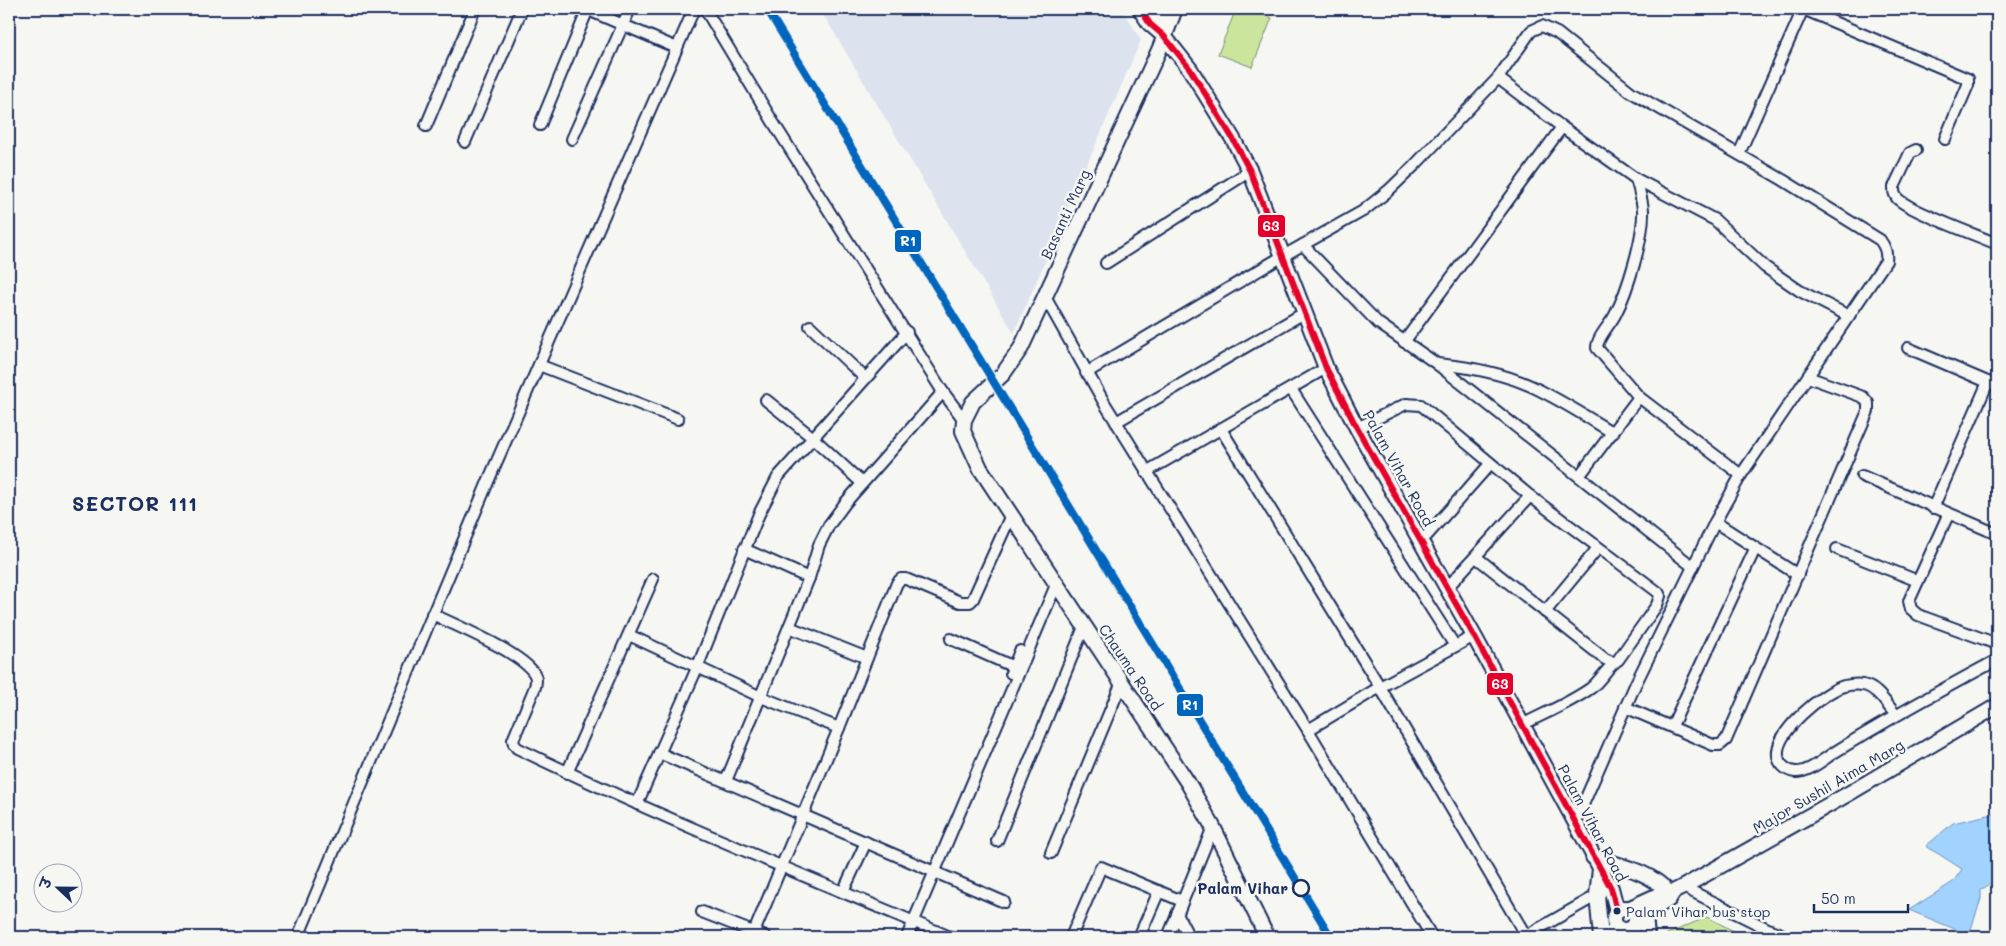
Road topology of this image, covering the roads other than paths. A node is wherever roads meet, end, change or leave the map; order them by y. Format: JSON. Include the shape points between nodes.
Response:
{"nodes":[{"id":1,"x":475,"y":9,"type":"edge"},
{"id":2,"x":522,"y":9,"type":"edge"},
{"id":3,"x":587,"y":9,"type":"edge"},
{"id":4,"x":630,"y":9,"type":"edge"},
{"id":5,"x":694,"y":9,"type":"edge"},
{"id":6,"x":706,"y":9,"type":"edge"},
{"id":7,"x":1140,"y":9,"type":"edge"},
{"id":8,"x":1156,"y":9,"type":"edge"},
{"id":9,"x":1175,"y":9,"type":"edge"},
{"id":10,"x":1803,"y":9,"type":"edge"},
{"id":11,"x":623,"y":25,"type":"junction"},
{"id":12,"x":1164,"y":36,"type":"junction"},
{"id":13,"x":677,"y":48,"type":"junction"},
{"id":14,"x":1498,"y":78,"type":"junction"},
{"id":15,"x":540,"y":125,"type":"dead end"},
{"id":16,"x":426,"y":126,"type":"dead end"},
{"id":17,"x":1562,"y":127,"type":"junction"},
{"id":18,"x":572,"y":139,"type":"dead end"},
{"id":19,"x":1945,"y":139,"type":"dead end"},
{"id":20,"x":465,"y":142,"type":"dead end"},
{"id":21,"x":1916,"y":150,"type":"dead end"},
{"id":22,"x":1739,"y":154,"type":"junction"},
{"id":23,"x":1250,"y":171,"type":"junction"},
{"id":24,"x":1636,"y":179,"type":"junction"},
{"id":25,"x":1997,"y":244,"type":"edge"},
{"id":26,"x":1303,"y":245,"type":"junction"},
{"id":27,"x":1283,"y":256,"type":"junction"},
{"id":28,"x":1106,"y":263,"type":"dead end"},
{"id":29,"x":1045,"y":297,"type":"junction"},
{"id":30,"x":1304,"y":313,"type":"junction"},
{"id":31,"x":1849,"y":316,"type":"junction"},
{"id":32,"x":810,"y":326,"type":"dead end"},
{"id":33,"x":907,"y":332,"type":"junction"},
{"id":34,"x":1404,"y":342,"type":"junction"},
{"id":35,"x":1908,"y":348,"type":"dead end"},
{"id":36,"x":1437,"y":364,"type":"junction"},
{"id":37,"x":539,"y":365,"type":"junction"},
{"id":38,"x":1326,"y":368,"type":"junction"},
{"id":39,"x":1086,"y":373,"type":"junction"},
{"id":40,"x":1808,"y":377,"type":"junction"},
{"id":41,"x":865,"y":378,"type":"junction"},
{"id":42,"x":1993,"y":384,"type":"edge"},
{"id":43,"x":1290,"y":388,"type":"junction"},
{"id":44,"x":943,"y":392,"type":"junction"},
{"id":45,"x":1639,"y":397,"type":"junction"},
{"id":46,"x":766,"y":400,"type":"dead end"},
{"id":47,"x":678,"y":419,"type":"dead end"},
{"id":48,"x":964,"y":420,"type":"junction"},
{"id":49,"x":1116,"y":422,"type":"junction"},
{"id":50,"x":1358,"y":428,"type":"junction"},
{"id":51,"x":1221,"y":429,"type":"junction"},
{"id":52,"x":1613,"y":433,"type":"junction"},
{"id":53,"x":812,"y":437,"type":"junction"},
{"id":54,"x":1490,"y":464,"type":"junction"},
{"id":55,"x":1146,"y":472,"type":"junction"},
{"id":56,"x":1741,"y":475,"type":"junction"},
{"id":57,"x":1580,"y":476,"type":"junction"},
{"id":58,"x":1862,"y":476,"type":"dead end"},
{"id":59,"x":862,"y":483,"type":"junction"},
{"id":60,"x":1530,"y":496,"type":"junction"},
{"id":61,"x":1933,"y":508,"type":"junction"},
{"id":62,"x":1011,"y":515,"type":"junction"},
{"id":63,"x":1948,"y":515,"type":"junction"},
{"id":64,"x":1715,"y":522,"type":"junction"},
{"id":65,"x":1997,"y":534,"type":"edge"},
{"id":66,"x":1422,"y":541,"type":"junction"},
{"id":67,"x":1598,"y":548,"type":"junction"},
{"id":68,"x":744,"y":549,"type":"junction"},
{"id":69,"x":1755,"y":549,"type":"junction"},
{"id":70,"x":1837,"y":549,"type":"dead end"},
{"id":71,"x":1476,"y":557,"type":"junction"},
{"id":72,"x":1692,"y":566,"type":"junction"},
{"id":73,"x":1798,"y":574,"type":"junction"},
{"id":74,"x":809,"y":578,"type":"junction"},
{"id":75,"x":653,"y":580,"type":"dead end"},
{"id":76,"x":1918,"y":581,"type":"junction"},
{"id":77,"x":1056,"y":585,"type":"junction"},
{"id":78,"x":1446,"y":589,"type":"junction"},
{"id":79,"x":1545,"y":612,"type":"junction"},
{"id":80,"x":432,"y":614,"type":"junction"},
{"id":81,"x":789,"y":627,"type":"junction"},
{"id":82,"x":1084,"y":627,"type":"junction"},
{"id":83,"x":629,"y":635,"type":"junction"},
{"id":84,"x":1474,"y":636,"type":"junction"},
{"id":85,"x":951,"y":639,"type":"dead end"},
{"id":86,"x":1997,"y":644,"type":"edge"},
{"id":87,"x":1455,"y":646,"type":"junction"},
{"id":88,"x":1020,"y":651,"type":"dead end"},
{"id":89,"x":867,"y":658,"type":"junction"},
{"id":90,"x":1997,"y":660,"type":"edge"},
{"id":91,"x":1614,"y":663,"type":"junction"},
{"id":92,"x":697,"y":668,"type":"junction"},
{"id":93,"x":1012,"y":674,"type":"junction"},
{"id":94,"x":1122,"y":682,"type":"junction"},
{"id":95,"x":1380,"y":687,"type":"junction"},
{"id":96,"x":761,"y":696,"type":"junction"},
{"id":97,"x":1997,"y":706,"type":"edge"},
{"id":98,"x":1625,"y":707,"type":"junction"},
{"id":99,"x":1896,"y":715,"type":"junction"},
{"id":100,"x":1522,"y":725,"type":"junction"},
{"id":101,"x":1672,"y":726,"type":"junction"},
{"id":102,"x":839,"y":728,"type":"junction"},
{"id":103,"x":1308,"y":730,"type":"junction"},
{"id":104,"x":659,"y":754,"type":"junction"},
{"id":105,"x":567,"y":772,"type":"junction"},
{"id":106,"x":726,"y":781,"type":"junction"},
{"id":107,"x":637,"y":804,"type":"junction"},
{"id":108,"x":803,"y":815,"type":"junction"},
{"id":109,"x":1575,"y":823,"type":"junction"},
{"id":110,"x":1213,"y":827,"type":"junction"},
{"id":111,"x":997,"y":841,"type":"dead end"},
{"id":112,"x":866,"y":842,"type":"junction"},
{"id":113,"x":1051,"y":852,"type":"dead end"},
{"id":114,"x":1596,"y":863,"type":"junction"},
{"id":115,"x":780,"y":867,"type":"junction"},
{"id":116,"x":935,"y":872,"type":"junction"},
{"id":117,"x":1610,"y":888,"type":"junction"},
{"id":118,"x":1675,"y":890,"type":"junction"},
{"id":119,"x":1159,"y":891,"type":"junction"},
{"id":120,"x":844,"y":892,"type":"junction"},
{"id":121,"x":1597,"y":896,"type":"junction"},
{"id":122,"x":1182,"y":901,"type":"junction"},
{"id":123,"x":1004,"y":902,"type":"dead end"},
{"id":124,"x":702,"y":912,"type":"dead end"},
{"id":125,"x":1177,"y":914,"type":"junction"},
{"id":126,"x":1626,"y":921,"type":"edge"},
{"id":127,"x":914,"y":922,"type":"junction"},
{"id":128,"x":1770,"y":933,"type":"edge"},
{"id":129,"x":753,"y":935,"type":"edge"},
{"id":130,"x":298,"y":937,"type":"edge"},
{"id":131,"x":766,"y":937,"type":"edge"},
{"id":132,"x":907,"y":937,"type":"edge"},
{"id":133,"x":950,"y":937,"type":"edge"},
{"id":134,"x":1071,"y":937,"type":"edge"},
{"id":135,"x":1140,"y":937,"type":"edge"},
{"id":136,"x":1168,"y":937,"type":"edge"},
{"id":137,"x":1189,"y":937,"type":"edge"},
{"id":138,"x":1267,"y":937,"type":"edge"},
{"id":139,"x":1432,"y":937,"type":"edge"},
{"id":140,"x":1525,"y":937,"type":"edge"},
{"id":141,"x":1601,"y":937,"type":"edge"},
{"id":142,"x":1606,"y":937,"type":"edge"},
{"id":143,"x":1647,"y":937,"type":"edge"},
{"id":144,"x":1788,"y":937,"type":"edge"}],
"edges":[{"from":1,"to":16,"type":"street"},
{"from":2,"to":20,"type":"street"},
{"from":3,"to":11,"type":"street"},
{"from":3,"to":15,"type":"street"},
{"from":4,"to":11,"type":"street"},
{"from":5,"to":13,"type":"street"},
{"from":6,"to":33,"type":"street","via":[[773,122]]},
{"from":7,"to":12,"type":"street","name":"Palam Vihar Road"},
{"from":8,"to":12,"type":"street","name":"Palam Vihar Road","via":[[1161,17]]},
{"from":9,"to":12,"type":"street","name":"Basanti Marg"},
{"from":10,"to":19,"type":"street","via":[[1968,79],[1968,86]]},
{"from":10,"to":22,"type":"street"},
{"from":11,"to":13,"type":"street"},
{"from":11,"to":18,"type":"street"},
{"from":12,"to":23,"type":"street","name":"Palam Vihar Road","via":[[1190,69]]},
{"from":12,"to":29,"type":"street","name":"Basanti Marg"},
{"from":13,"to":37,"type":"street"},
{"from":14,"to":17,"type":"street"},
{"from":14,"to":22,"type":"street","via":[[1531,31],[1542,26],[1557,33],[1631,92]]},
{"from":14,"to":26,"type":"street","via":[[1388,191],[1363,211]]},
{"from":17,"to":24,"type":"street"},
{"from":17,"to":34,"type":"street"},
{"from":21,"to":25,"type":"street","via":[[1910,153],[1894,187],[1896,198],[1914,209]]},
{"from":22,"to":31,"type":"street","via":[[1880,240],[1885,248],[1886,261]]},
{"from":23,"to":27,"type":"street","name":"Palam Vihar Road"},
{"from":23,"to":28,"type":"street"},
{"from":24,"to":31,"type":"street","via":[[1715,220],[1765,267],[1800,291]]},
{"from":24,"to":45,"type":"street","via":[[1643,211],[1642,230],[1623,296],[1597,348]]},
{"from":26,"to":27,"type":"street"},
{"from":26,"to":34,"type":"street","via":[[1363,310]]},
{"from":27,"to":30,"type":"street","name":"Palam Vihar Road"},
{"from":27,"to":39,"type":"street"},
{"from":29,"to":39,"type":"street"},
{"from":29,"to":48,"type":"street","name":"Basanti Marg","via":[[1018,353],[1003,374],[973,402]]},
{"from":30,"to":38,"type":"street","name":"Palam Vihar Road"},
{"from":30,"to":49,"type":"street"},
{"from":31,"to":40,"type":"street"},
{"from":32,"to":41,"type":"street"},
{"from":33,"to":41,"type":"street"},
{"from":33,"to":44,"type":"street"},
{"from":34,"to":36,"type":"street"},
{"from":35,"to":42,"type":"street"},
{"from":36,"to":52,"type":"street","via":[[1466,367],[1521,382]]},
{"from":36,"to":57,"type":"street"},
{"from":37,"to":47,"type":"street"},
{"from":37,"to":80,"type":"street"},
{"from":38,"to":43,"type":"street"},
{"from":38,"to":50,"type":"street","name":"Palam Vihar Road"},
{"from":39,"to":49,"type":"street"},
{"from":40,"to":56,"type":"street"},
{"from":40,"to":73,"type":"street","via":[[1863,397],[1868,407]]},
{"from":41,"to":53,"type":"street"},
{"from":42,"to":61,"type":"street"},
{"from":43,"to":51,"type":"street"},
{"from":43,"to":87,"type":"street"},
{"from":44,"to":48,"type":"street"},
{"from":44,"to":59,"type":"street"},
{"from":45,"to":52,"type":"street"},
{"from":45,"to":56,"type":"street"},
{"from":46,"to":53,"type":"street"},
{"from":48,"to":62,"type":"street","name":"Chauma Road","via":[[963,432],[972,452]]},
{"from":49,"to":55,"type":"street"},
{"from":50,"to":54,"type":"street","via":[[1414,403],[1421,405]]},
{"from":50,"to":66,"type":"street","name":"Palam Vihar Road"},
{"from":51,"to":55,"type":"street"},
{"from":51,"to":95,"type":"street"},
{"from":52,"to":57,"type":"street"},
{"from":53,"to":59,"type":"street"},
{"from":53,"to":68,"type":"street","via":[[778,477]]},
{"from":54,"to":60,"type":"street"},
{"from":54,"to":66,"type":"street"},
{"from":55,"to":103,"type":"street"},
{"from":56,"to":64,"type":"street"},
{"from":57,"to":72,"type":"street"},
{"from":58,"to":61,"type":"street"},
{"from":59,"to":74,"type":"street","via":[[829,525]]},
{"from":60,"to":67,"type":"street"},
{"from":60,"to":71,"type":"street"},
{"from":61,"to":63,"type":"street"},
{"from":62,"to":77,"type":"street","name":"Chauma Road"},
{"from":62,"to":89,"type":"street","via":[[970,602],[960,602],[900,579]]},
{"from":63,"to":65,"type":"street"},
{"from":63,"to":76,"type":"street"},
{"from":64,"to":69,"type":"street"},
{"from":64,"to":72,"type":"street"},
{"from":66,"to":78,"type":"street","name":"Palam Vihar Road"},
{"from":67,"to":79,"type":"street"},
{"from":67,"to":91,"type":"street","via":[[1660,596],[1657,605]]},
{"from":68,"to":74,"type":"street"},
{"from":68,"to":92,"type":"street"},
{"from":69,"to":73,"type":"street"},
{"from":69,"to":101,"type":"street"},
{"from":70,"to":76,"type":"street"},
{"from":71,"to":78,"type":"street"},
{"from":71,"to":79,"type":"street"},
{"from":72,"to":98,"type":"street"},
{"from":73,"to":101,"type":"street","via":[[1726,740],[1714,745]]},
{"from":74,"to":81,"type":"street"},
{"from":75,"to":83,"type":"street"},
{"from":76,"to":86,"type":"street","via":[[1909,601],[1911,609],[1918,615]]},
{"from":77,"to":82,"type":"street","name":"Chauma Road"},
{"from":77,"to":93,"type":"street"},
{"from":78,"to":84,"type":"street","name":"Palam Vihar Road"},
{"from":79,"to":91,"type":"street"},
{"from":80,"to":105,"type":"street","via":[[511,654],[532,670],[536,687],[514,744]]},
{"from":80,"to":130,"type":"street"},
{"from":81,"to":89,"type":"street"},
{"from":81,"to":96,"type":"street"},
{"from":82,"to":94,"type":"street","name":"Chauma Road"},
{"from":82,"to":111,"type":"street"},
{"from":83,"to":92,"type":"street"},
{"from":83,"to":105,"type":"street"},
{"from":84,"to":87,"type":"street"},
{"from":84,"to":100,"type":"street","name":"Palam Vihar Road"},
{"from":85,"to":93,"type":"street"},
{"from":87,"to":95,"type":"street"},
{"from":88,"to":93,"type":"street"},
{"from":89,"to":102,"type":"street"},
{"from":90,"to":99,"type":"street"},
{"from":91,"to":100,"type":"street","via":[[1589,689]]},
{"from":92,"to":96,"type":"street"},
{"from":92,"to":104,"type":"street"},
{"from":93,"to":116,"type":"street"},
{"from":94,"to":110,"type":"street","name":"Chauma Road"},
{"from":94,"to":113,"type":"street"},
{"from":95,"to":103,"type":"street"},
{"from":95,"to":140,"type":"street"},
{"from":96,"to":102,"type":"street"},
{"from":96,"to":106,"type":"street"},
{"from":97,"to":118,"type":"street","name":"Major Sushil Aima Marg"},
{"from":98,"to":101,"type":"street"},
{"from":98,"to":109,"type":"street"},
{"from":99,"to":99,"type":"street","via":[[1802,770],[1795,772],[1780,763],[1777,753],[1781,741],[1795,721],[1821,698],[1839,688],[1869,687]]},
{"from":100,"to":109,"type":"street","name":"Palam Vihar Road"},
{"from":102,"to":108,"type":"street"},
{"from":103,"to":139,"type":"street"},
{"from":104,"to":106,"type":"street"},
{"from":104,"to":107,"type":"street"},
{"from":105,"to":107,"type":"street"},
{"from":106,"to":108,"type":"street"},
{"from":107,"to":115,"type":"street"},
{"from":108,"to":112,"type":"street"},
{"from":108,"to":115,"type":"street"},
{"from":109,"to":114,"type":"street","name":"Palam Vihar Road"},
{"from":110,"to":122,"type":"street"},
{"from":110,"to":138,"type":"street","name":"Chauma Road"},
{"from":112,"to":116,"type":"street"},
{"from":112,"to":120,"type":"street"},
{"from":114,"to":117,"type":"street","name":"Palam Vihar Road"},
{"from":114,"to":118,"type":"street","via":[[1651,878]]},
{"from":114,"to":121,"type":"street"},
{"from":115,"to":120,"type":"street"},
{"from":115,"to":129,"type":"street"},
{"from":116,"to":123,"type":"street"},
{"from":116,"to":127,"type":"street"},
{"from":117,"to":121,"type":"street"},
{"from":117,"to":126,"type":"street","name":"Palam Vihar Road"},
{"from":118,"to":126,"type":"street","name":"Major Sushil Aima Marg","via":[[1669,899]]},
{"from":118,"to":128,"type":"street"},
{"from":119,"to":122,"type":"street"},
{"from":119,"to":134,"type":"street","via":[[1101,867]]},
{"from":119,"to":135,"type":"street"},
{"from":120,"to":127,"type":"street"},
{"from":121,"to":140,"type":"street"},
{"from":121,"to":141,"type":"street"},
{"from":122,"to":125,"type":"street"},
{"from":124,"to":129,"type":"street"},
{"from":125,"to":136,"type":"street"},
{"from":125,"to":137,"type":"street"},
{"from":126,"to":142,"type":"street"},
{"from":126,"to":143,"type":"street","name":"Palam Vihar Road"},
{"from":127,"to":132,"type":"street"},
{"from":127,"to":133,"type":"street"},
{"from":128,"to":144,"type":"street"},
{"from":129,"to":131,"type":"street"}]}
